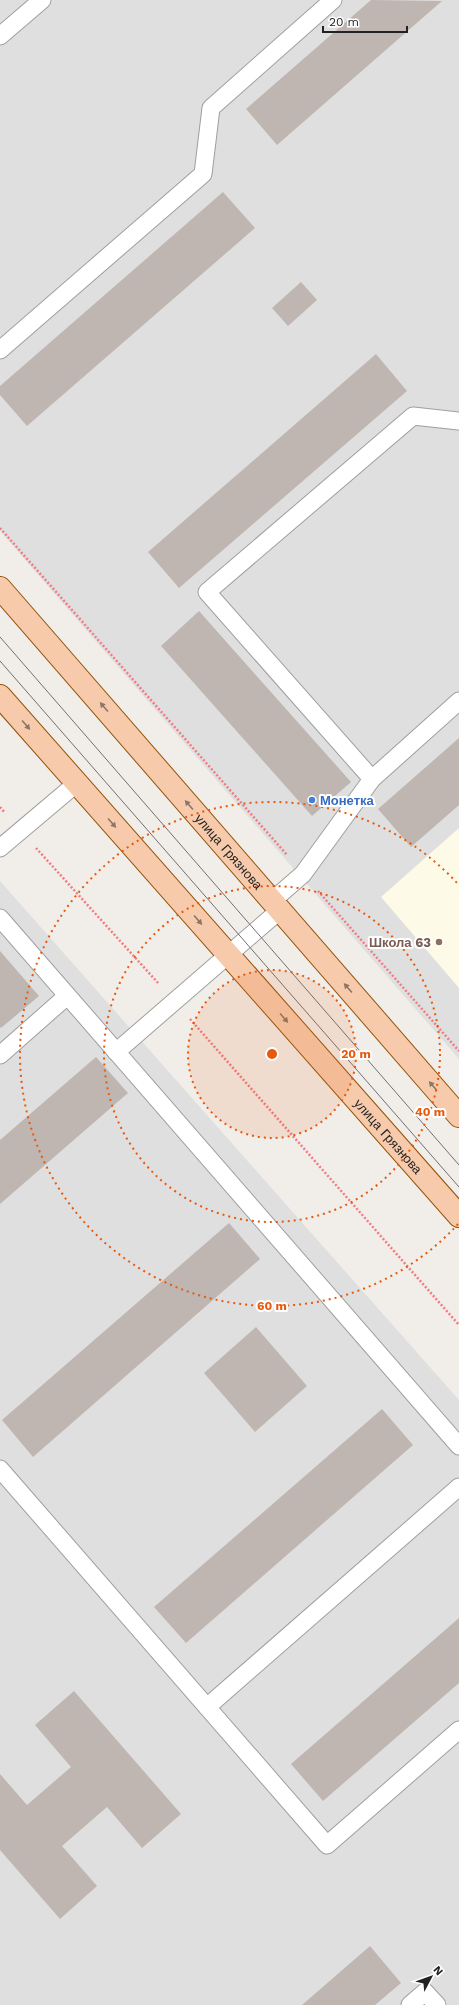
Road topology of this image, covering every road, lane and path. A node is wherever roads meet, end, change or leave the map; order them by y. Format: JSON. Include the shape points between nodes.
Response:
{"nodes":[{"id":1,"x":42,"y":0,"type":"edge"},
{"id":2,"x":333,"y":0,"type":"edge"},
{"id":3,"x":0,"y":36,"type":"edge"},
{"id":4,"x":0,"y":350,"type":"edge"},
{"id":5,"x":459,"y":421,"type":"edge"},
{"id":6,"x":0,"y":528,"type":"edge"},
{"id":7,"x":0,"y":588,"type":"edge"},
{"id":8,"x":0,"y":696,"type":"edge"},
{"id":9,"x":459,"y":700,"type":"edge"},
{"id":10,"x":372,"y":779,"type":"junction"},
{"id":11,"x":76,"y":783,"type":"junction"},
{"id":12,"x":0,"y":807,"type":"edge"},
{"id":13,"x":20,"y":830,"type":"junction"},
{"id":14,"x":0,"y":848,"type":"edge"},
{"id":15,"x":303,"y":874,"type":"junction"},
{"id":16,"x":276,"y":905,"type":"junction"},
{"id":17,"x":0,"y":918,"type":"edge"},
{"id":18,"x":228,"y":955,"type":"junction"},
{"id":19,"x":67,"y":996,"type":"junction"},
{"id":20,"x":175,"y":1002,"type":"junction"},
{"id":21,"x":116,"y":1052,"type":"junction"},
{"id":22,"x":459,"y":1052,"type":"edge"},
{"id":23,"x":0,"y":1055,"type":"edge"},
{"id":24,"x":459,"y":1116,"type":"edge"},
{"id":25,"x":459,"y":1216,"type":"edge"},
{"id":26,"x":459,"y":1325,"type":"edge"},
{"id":27,"x":459,"y":1446,"type":"edge"},
{"id":28,"x":0,"y":1469,"type":"edge"},
{"id":29,"x":459,"y":1487,"type":"edge"},
{"id":30,"x":207,"y":1707,"type":"junction"},
{"id":31,"x":459,"y":1730,"type":"edge"},
{"id":32,"x":410,"y":2005,"type":"edge"},
{"id":33,"x":437,"y":2005,"type":"edge"}],
"edges":[{"from":1,"to":3,"type":"lane"},
{"from":2,"to":4,"type":"lane","via":[[211,108],[203,174]]},
{"from":5,"to":10,"type":"lane","via":[[414,416],[207,592]]},
{"from":6,"to":15,"type":"path"},
{"from":16,"to":7,"type":"main road","name":"улица Грязнова","one_way":true},
{"from":8,"to":11,"type":"main road","name":"улица Грязнова","one_way":true},
{"from":9,"to":10,"type":"lane"},
{"from":10,"to":15,"type":"lane"},
{"from":11,"to":13,"type":"lane"},
{"from":11,"to":18,"type":"main road","name":"улица Грязнова","one_way":true},
{"from":12,"to":13,"type":"path"},
{"from":13,"to":14,"type":"lane"},
{"from":13,"to":20,"type":"path"},
{"from":15,"to":16,"type":"lane"},
{"from":15,"to":22,"type":"path"},
{"from":16,"to":18,"type":"lane"},
{"from":24,"to":16,"type":"main road","name":"улица Грязнова","one_way":true},
{"from":17,"to":19,"type":"lane"},
{"from":18,"to":20,"type":"lane"},
{"from":18,"to":25,"type":"main road","name":"улица Грязнова","one_way":true},
{"from":19,"to":21,"type":"lane"},
{"from":19,"to":23,"type":"lane"},
{"from":20,"to":21,"type":"lane"},
{"from":20,"to":26,"type":"path"},
{"from":21,"to":27,"type":"lane"},
{"from":28,"to":30,"type":"lane"},
{"from":29,"to":30,"type":"lane"},
{"from":30,"to":31,"type":"lane","via":[[327,1845]]},
{"from":32,"to":33,"type":"lane","via":[[425,1992]]}]}
